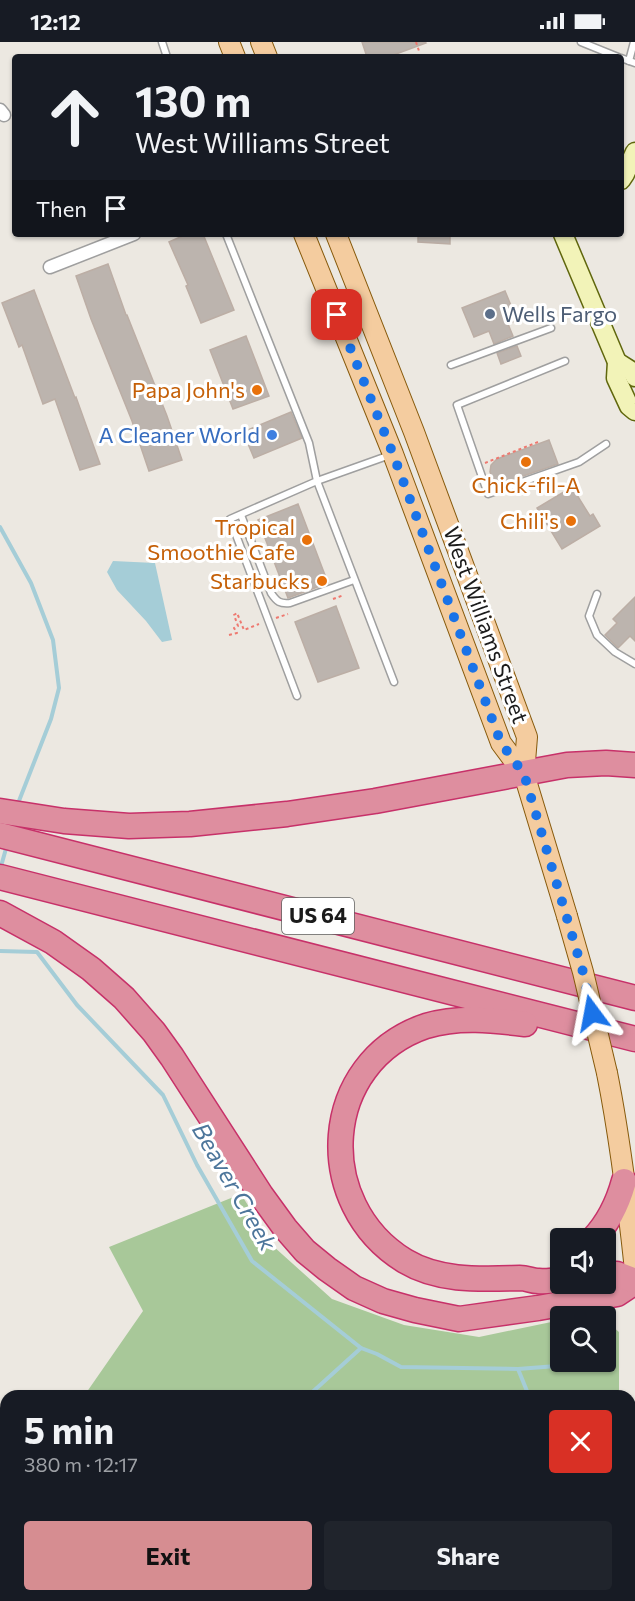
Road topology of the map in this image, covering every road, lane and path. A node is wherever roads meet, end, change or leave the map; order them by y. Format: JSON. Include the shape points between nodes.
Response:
{"nodes":[{"id":1,"x":416,"y":42,"type":"edge"},
{"id":2,"x":581,"y":42,"type":"edge"},
{"id":3,"x":634,"y":42,"type":"edge"},
{"id":4,"x":419,"y":51,"type":"dead end"},
{"id":5,"x":610,"y":54,"type":"edge"},
{"id":6,"x":632,"y":62,"type":"edge"},
{"id":7,"x":635,"y":152,"type":"edge"},
{"id":8,"x":627,"y":178,"type":"edge"},
{"id":9,"x":126,"y":237,"type":"edge"},
{"id":10,"x":227,"y":237,"type":"edge"},
{"id":11,"x":305,"y":237,"type":"edge"},
{"id":12,"x":337,"y":237,"type":"edge"},
{"id":13,"x":564,"y":237,"type":"edge"},
{"id":14,"x":50,"y":267,"type":"dead end"},
{"id":15,"x":551,"y":328,"type":"dead end"},
{"id":16,"x":565,"y":361,"type":"dead end"},
{"id":17,"x":617,"y":362,"type":"junction"},
{"id":18,"x":452,"y":365,"type":"dead end"},
{"id":19,"x":635,"y":377,"type":"edge"},
{"id":20,"x":635,"y":411,"type":"edge"},
{"id":21,"x":538,"y":442,"type":"dead end"},
{"id":22,"x":606,"y":444,"type":"dead end"},
{"id":23,"x":393,"y":454,"type":"junction"},
{"id":24,"x":483,"y":464,"type":"dead end"},
{"id":25,"x":316,"y":481,"type":"junction"},
{"id":26,"x":241,"y":515,"type":"junction"},
{"id":27,"x":189,"y":547,"type":"dead end"},
{"id":28,"x":174,"y":557,"type":"dead end"},
{"id":29,"x":354,"y":580,"type":"junction"},
{"id":30,"x":597,"y":594,"type":"dead end"},
{"id":31,"x":259,"y":624,"type":"dead end"},
{"id":32,"x":244,"y":630,"type":"junction"},
{"id":33,"x":237,"y":633,"type":"junction"},
{"id":34,"x":229,"y":635,"type":"dead end"},
{"id":35,"x":635,"y":664,"type":"edge"},
{"id":36,"x":394,"y":682,"type":"dead end"},
{"id":37,"x":297,"y":696,"type":"dead end"},
{"id":38,"x":635,"y":765,"type":"edge"},
{"id":39,"x":524,"y":774,"type":"junction"},
{"id":40,"x":0,"y":811,"type":"edge"},
{"id":41,"x":0,"y":835,"type":"edge"},
{"id":42,"x":0,"y":877,"type":"edge"},
{"id":43,"x":0,"y":914,"type":"edge"},
{"id":44,"x":635,"y":998,"type":"edge"},
{"id":45,"x":629,"y":1038,"type":"edge"},
{"id":46,"x":624,"y":1181,"type":"junction"},
{"id":47,"x":602,"y":1228,"type":"edge"},
{"id":48,"x":550,"y":1267,"type":"edge"},
{"id":49,"x":635,"y":1270,"type":"edge"},
{"id":50,"x":616,"y":1274,"type":"edge"},
{"id":51,"x":523,"y":1278,"type":"junction"},
{"id":52,"x":550,"y":1280,"type":"edge"},
{"id":53,"x":635,"y":1281,"type":"edge"}],
"edges":[{"from":1,"to":4,"type":"path"},
{"from":2,"to":5,"type":"lane"},
{"from":3,"to":6,"type":"lane"},
{"from":7,"to":8,"type":"street"},
{"from":9,"to":14,"type":"street"},
{"from":10,"to":25,"type":"lane","via":[[309,444]]},
{"from":11,"to":23,"type":"main road","name":"West Williams Street"},
{"from":12,"to":39,"type":"main road","name":"West Williams Street","via":[[527,737]]},
{"from":13,"to":17,"type":"street"},
{"from":15,"to":18,"type":"lane"},
{"from":16,"to":22,"type":"lane","via":[[457,405],[488,494],[579,462]]},
{"from":17,"to":19,"type":"street"},
{"from":17,"to":20,"type":"street","via":[[616,378]]},
{"from":21,"to":24,"type":"path"},
{"from":23,"to":25,"type":"lane"},
{"from":23,"to":39,"type":"main road","name":"West Williams Street","via":[[501,743]]},
{"from":25,"to":26,"type":"lane"},
{"from":25,"to":29,"type":"lane"},
{"from":26,"to":29,"type":"lane","via":[[271,593],[281,604]]},
{"from":26,"to":37,"type":"lane","via":[[230,519]]},
{"from":27,"to":28,"type":"path"},
{"from":29,"to":36,"type":"lane"},
{"from":30,"to":35,"type":"lane","via":[[589,616],[597,635]]},
{"from":31,"to":32,"type":"path"},
{"from":32,"to":33,"type":"path"},
{"from":32,"to":33,"type":"path","via":[[237,613]]},
{"from":33,"to":34,"type":"path"},
{"from":38,"to":39,"type":"highway","via":[[567,765]]},
{"from":39,"to":40,"type":"highway","via":[[375,801],[190,824],[129,826]]},
{"from":39,"to":46,"type":"main road","bridge":true,"via":[[583,972],[612,1098]]},
{"from":41,"to":44,"type":"highway","number":"US 64"},
{"from":42,"to":45,"type":"highway","number":"US 64"},
{"from":43,"to":53,"type":"highway","via":[[53,942],[124,998],[172,1057],[285,1228],[305,1251],[354,1288],[383,1301],[459,1319],[617,1294]]},
{"from":45,"to":51,"type":"highway","via":[[488,1020],[458,1020],[427,1026],[402,1037],[371,1062],[354,1087],[344,1113],[340,1153],[352,1204],[365,1225],[406,1262],[429,1271],[479,1280]]},
{"from":46,"to":47,"type":"highway"},
{"from":46,"to":49,"type":"main road"},
{"from":48,"to":51,"type":"highway"},
{"from":50,"to":53,"type":"highway"},
{"from":51,"to":52,"type":"highway"}]}
